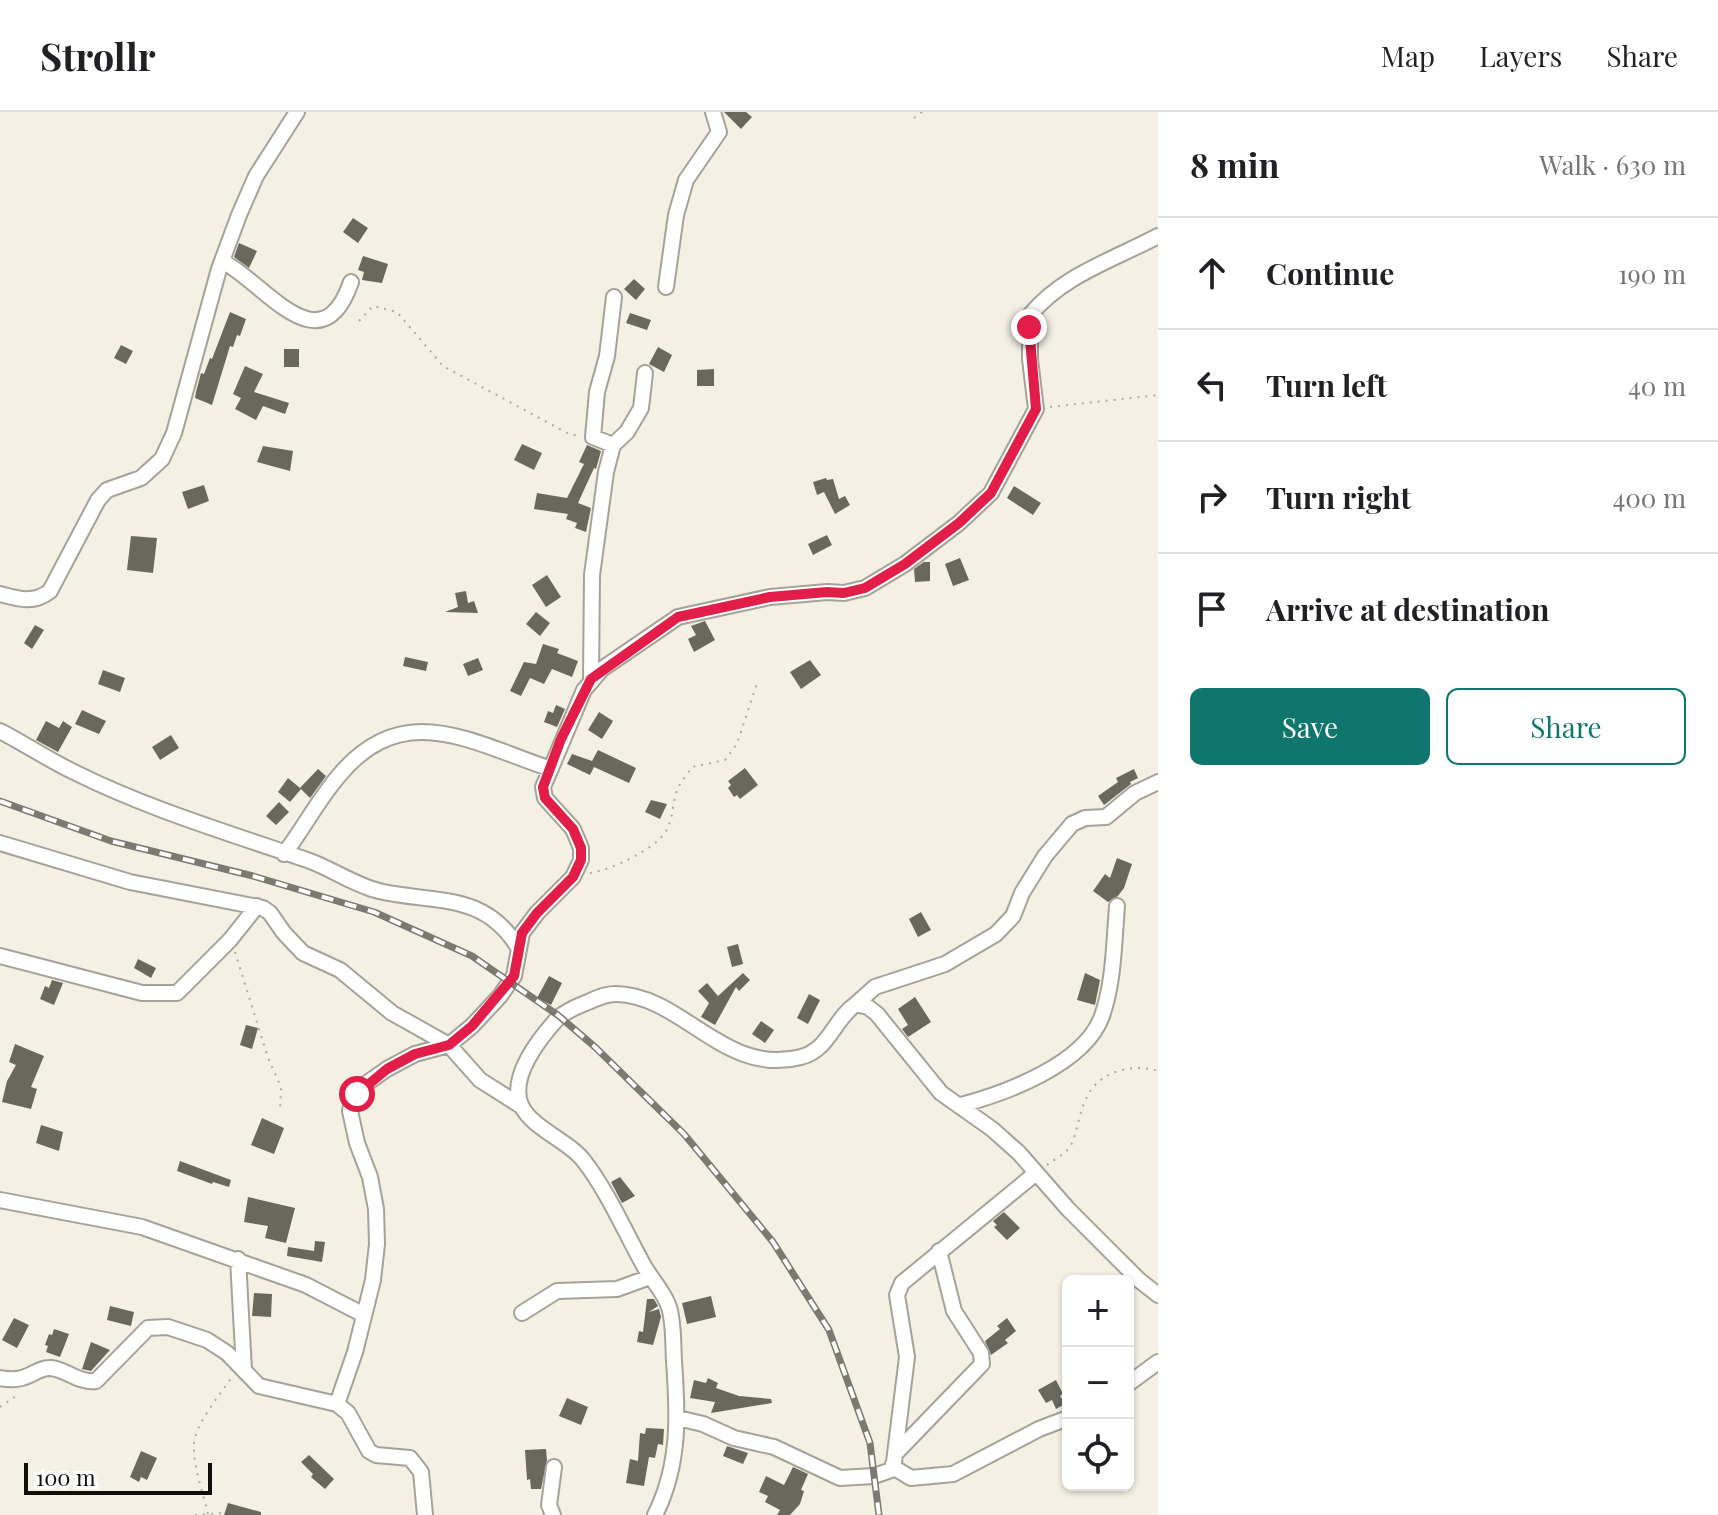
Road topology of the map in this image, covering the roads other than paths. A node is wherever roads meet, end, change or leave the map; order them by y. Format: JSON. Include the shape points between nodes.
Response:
{"nodes":[{"id":1,"x":713,"y":112,"type":"edge"},
{"id":2,"x":290,"y":116,"type":"edge"},
{"id":3,"x":1158,"y":236,"type":"edge"},
{"id":4,"x":222,"y":261,"type":"junction"},
{"id":5,"x":351,"y":282,"type":"dead end"},
{"id":6,"x":666,"y":287,"type":"dead end"},
{"id":7,"x":614,"y":297,"type":"dead end"},
{"id":8,"x":645,"y":373,"type":"dead end"},
{"id":9,"x":613,"y":445,"type":"junction"},
{"id":10,"x":0,"y":594,"type":"edge"},
{"id":11,"x":591,"y":679,"type":"junction"},
{"id":12,"x":0,"y":731,"type":"edge"},
{"id":13,"x":551,"y":769,"type":"junction"},
{"id":14,"x":1158,"y":782,"type":"edge"},
{"id":15,"x":0,"y":843,"type":"edge"},
{"id":16,"x":284,"y":854,"type":"junction"},
{"id":17,"x":257,"y":906,"type":"junction"},
{"id":18,"x":1117,"y":906,"type":"dead end"},
{"id":19,"x":518,"y":947,"type":"junction"},
{"id":20,"x":0,"y":956,"type":"edge"},
{"id":21,"x":856,"y":1004,"type":"junction"},
{"id":22,"x":449,"y":1045,"type":"junction"},
{"id":23,"x":961,"y":1105,"type":"junction"},
{"id":24,"x":521,"y":1106,"type":"junction"},
{"id":25,"x":1036,"y":1173,"type":"junction"},
{"id":26,"x":0,"y":1200,"type":"edge"},
{"id":27,"x":939,"y":1251,"type":"junction"},
{"id":28,"x":238,"y":1259,"type":"junction"},
{"id":29,"x":650,"y":1277,"type":"junction"},
{"id":30,"x":1158,"y":1295,"type":"edge"},
{"id":31,"x":522,"y":1313,"type":"dead end"},
{"id":32,"x":364,"y":1315,"type":"junction"},
{"id":33,"x":1158,"y":1362,"type":"edge"},
{"id":34,"x":242,"y":1369,"type":"junction"},
{"id":35,"x":0,"y":1378,"type":"edge"},
{"id":36,"x":1134,"y":1380,"type":"edge"},
{"id":37,"x":337,"y":1404,"type":"junction"},
{"id":38,"x":678,"y":1418,"type":"junction"},
{"id":39,"x":1065,"y":1419,"type":"edge"},
{"id":40,"x":894,"y":1460,"type":"junction"},
{"id":41,"x":554,"y":1467,"type":"dead end"},
{"id":42,"x":425,"y":1515,"type":"edge"},
{"id":43,"x":553,"y":1515,"type":"edge"},
{"id":44,"x":655,"y":1515,"type":"edge"}],
"edges":[{"from":1,"to":6,"type":"street","via":[[719,132],[686,180]]},
{"from":2,"to":4,"type":"street","via":[[256,176]]},
{"from":3,"to":11,"type":"street","via":[[1057,288],[1030,315],[1036,409],[991,493],[959,523],[865,588],[770,597],[678,617]]},
{"from":4,"to":5,"type":"street","via":[[299,317],[313,321],[330,316]]},
{"from":4,"to":10,"type":"street","via":[[162,459],[141,478],[107,490],[98,500],[50,591],[28,600]]},
{"from":7,"to":9,"type":"street","via":[[593,437]]},
{"from":8,"to":9,"type":"street","via":[[641,408]]},
{"from":9,"to":11,"type":"street","via":[[592,575]]},
{"from":11,"to":13,"type":"street"},
{"from":12,"to":16,"type":"street","via":[[92,781]]},
{"from":13,"to":16,"type":"street","via":[[435,731],[400,732],[357,754]]},
{"from":13,"to":19,"type":"street","via":[[543,787],[545,798],[573,829],[581,860],[573,877],[522,933]]},
{"from":14,"to":21,"type":"street","via":[[1106,817],[1072,824],[1045,856],[1013,916],[996,934],[945,964],[875,987]]},
{"from":15,"to":17,"type":"street","via":[[81,870]]},
{"from":16,"to":19,"type":"street","via":[[378,891],[461,903],[504,926]]},
{"from":17,"to":20,"type":"street","via":[[177,993],[142,993]]},
{"from":17,"to":22,"type":"street","via":[[270,913],[303,953],[340,970],[392,1013]]},
{"from":18,"to":23,"type":"street","via":[[1112,961],[1095,1030],[1034,1080]]},
{"from":19,"to":22,"type":"street","via":[[510,982]]},
{"from":21,"to":23,"type":"street","via":[[877,1014],[927,1078]]},
{"from":21,"to":24,"type":"street","via":[[822,1047],[803,1057],[781,1059],[739,1052],[653,1003],[615,993],[559,1016],[524,1070],[518,1089]]},
{"from":22,"to":24,"type":"street","via":[[480,1080]]},
{"from":22,"to":32,"type":"street","via":[[387,1069],[352,1101],[357,1143],[376,1209],[373,1280]]},
{"from":23,"to":25,"type":"street"},
{"from":24,"to":29,"type":"street","via":[[582,1158]]},
{"from":25,"to":27,"type":"street"},
{"from":25,"to":30,"type":"street"},
{"from":26,"to":28,"type":"street","via":[[142,1227]]},
{"from":27,"to":40,"type":"street","via":[[902,1283],[897,1295],[907,1357]]},
{"from":27,"to":40,"type":"street","via":[[954,1311],[981,1353],[982,1364]]},
{"from":28,"to":32,"type":"street"},
{"from":28,"to":34,"type":"street"},
{"from":29,"to":31,"type":"street","via":[[617,1289],[557,1291]]},
{"from":29,"to":38,"type":"street","via":[[669,1306]]},
{"from":32,"to":37,"type":"street"},
{"from":33,"to":36,"type":"street"},
{"from":34,"to":35,"type":"street","via":[[207,1340],[158,1326],[142,1333],[96,1381],[55,1368],[24,1379]]},
{"from":34,"to":37,"type":"street","via":[[259,1386]]},
{"from":37,"to":42,"type":"street","via":[[348,1413],[369,1451],[416,1463]]},
{"from":38,"to":40,"type":"street","via":[[774,1447],[840,1478],[874,1476]]},
{"from":38,"to":44,"type":"street","via":[[675,1458]]},
{"from":39,"to":40,"type":"street","via":[[953,1474],[911,1478]]},
{"from":41,"to":43,"type":"street","via":[[549,1505]]}]}
